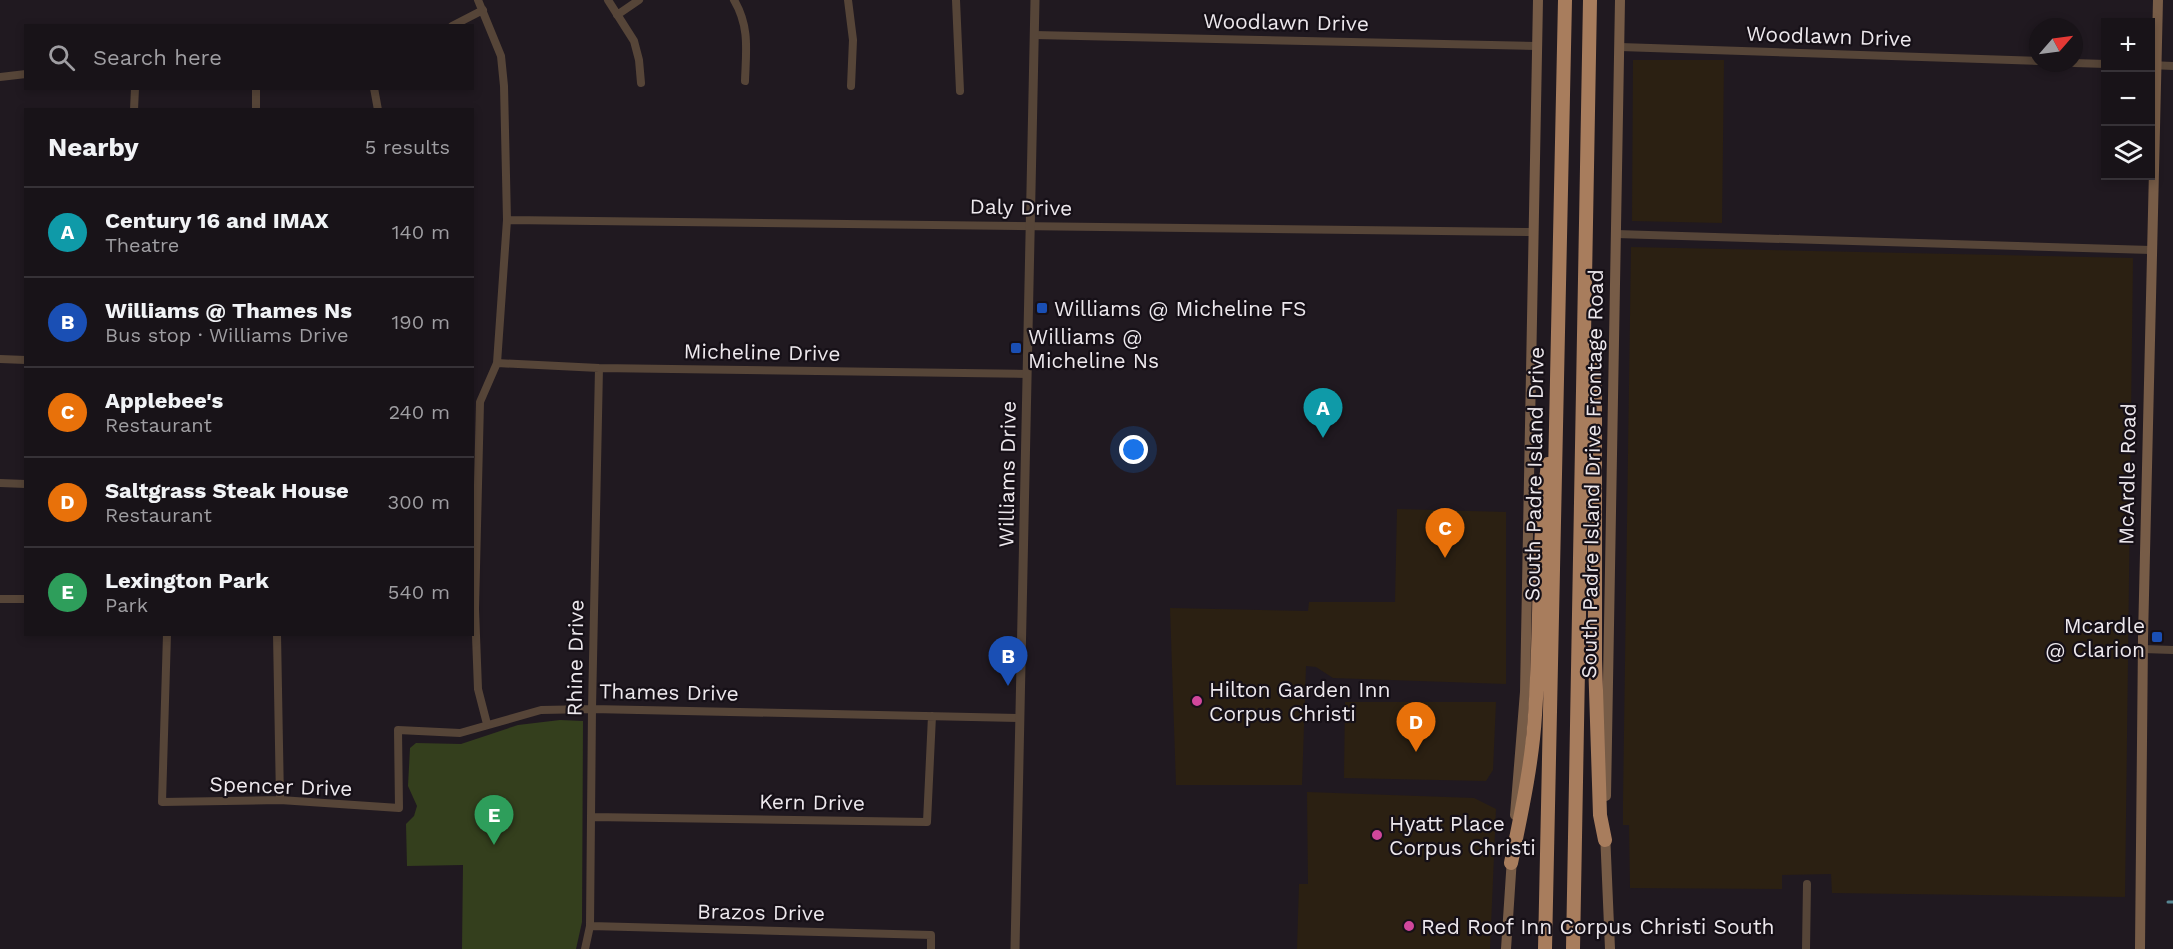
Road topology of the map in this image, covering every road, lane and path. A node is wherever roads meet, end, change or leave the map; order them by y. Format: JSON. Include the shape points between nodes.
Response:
{"nodes":[{"id":1,"x":478,"y":0,"type":"edge"},
{"id":2,"x":608,"y":0,"type":"edge"},
{"id":3,"x":639,"y":0,"type":"edge"},
{"id":4,"x":734,"y":0,"type":"edge"},
{"id":5,"x":848,"y":0,"type":"edge"},
{"id":6,"x":956,"y":0,"type":"edge"},
{"id":7,"x":1035,"y":0,"type":"edge"},
{"id":8,"x":1538,"y":0,"type":"edge"},
{"id":9,"x":1564,"y":0,"type":"edge"},
{"id":10,"x":1590,"y":0,"type":"edge"},
{"id":11,"x":1620,"y":0,"type":"edge"},
{"id":12,"x":2158,"y":0,"type":"edge"},
{"id":13,"x":483,"y":10,"type":"junction"},
{"id":14,"x":617,"y":15,"type":"junction"},
{"id":15,"x":456,"y":24,"type":"edge"},
{"id":16,"x":1034,"y":35,"type":"junction"},
{"id":17,"x":1537,"y":45,"type":"junction"},
{"id":18,"x":1620,"y":47,"type":"junction"},
{"id":19,"x":2155,"y":49,"type":"edge"},
{"id":20,"x":2029,"y":61,"type":"edge"},
{"id":21,"x":2083,"y":63,"type":"edge"},
{"id":22,"x":2101,"y":64,"type":"edge"},
{"id":23,"x":2155,"y":65,"type":"edge"},
{"id":24,"x":2173,"y":66,"type":"edge"},
{"id":25,"x":2154,"y":72,"type":"edge"},
{"id":26,"x":24,"y":74,"type":"edge"},
{"id":27,"x":0,"y":78,"type":"edge"},
{"id":28,"x":746,"y":81,"type":"dead end"},
{"id":29,"x":641,"y":83,"type":"dead end"},
{"id":30,"x":851,"y":86,"type":"dead end"},
{"id":31,"x":135,"y":90,"type":"edge"},
{"id":32,"x":256,"y":90,"type":"edge"},
{"id":33,"x":374,"y":90,"type":"edge"},
{"id":34,"x":960,"y":91,"type":"dead end"},
{"id":35,"x":134,"y":108,"type":"edge"},
{"id":36,"x":256,"y":108,"type":"edge"},
{"id":37,"x":378,"y":108,"type":"edge"},
{"id":38,"x":507,"y":220,"type":"junction"},
{"id":39,"x":1030,"y":225,"type":"junction"},
{"id":40,"x":1534,"y":232,"type":"junction"},
{"id":41,"x":1616,"y":234,"type":"junction"},
{"id":42,"x":2151,"y":250,"type":"junction"},
{"id":43,"x":1586,"y":302,"type":"junction"},
{"id":44,"x":0,"y":359,"type":"edge"},
{"id":45,"x":24,"y":360,"type":"edge"},
{"id":46,"x":497,"y":363,"type":"junction"},
{"id":47,"x":599,"y":368,"type":"junction"},
{"id":48,"x":1027,"y":374,"type":"junction"},
{"id":49,"x":1557,"y":397,"type":"junction"},
{"id":50,"x":0,"y":483,"type":"edge"},
{"id":51,"x":24,"y":484,"type":"edge"},
{"id":52,"x":0,"y":599,"type":"edge"},
{"id":53,"x":24,"y":600,"type":"edge"},
{"id":54,"x":474,"y":609,"type":"edge"},
{"id":55,"x":167,"y":636,"type":"edge"},
{"id":56,"x":277,"y":636,"type":"edge"},
{"id":57,"x":2143,"y":650,"type":"junction"},
{"id":58,"x":2173,"y":650,"type":"edge"},
{"id":59,"x":591,"y":709,"type":"junction"},
{"id":60,"x":932,"y":716,"type":"junction"},
{"id":61,"x":1019,"y":718,"type":"junction"},
{"id":62,"x":487,"y":724,"type":"junction"},
{"id":63,"x":280,"y":800,"type":"junction"},
{"id":64,"x":399,"y":808,"type":"joint"},
{"id":65,"x":591,"y":817,"type":"junction"},
{"id":66,"x":1605,"y":840,"type":"junction"},
{"id":67,"x":1511,"y":863,"type":"junction"},
{"id":68,"x":1807,"y":884,"type":"dead end"},
{"id":69,"x":590,"y":926,"type":"junction"},
{"id":70,"x":585,"y":949,"type":"edge"},
{"id":71,"x":931,"y":949,"type":"edge"},
{"id":72,"x":1014,"y":949,"type":"edge"},
{"id":73,"x":1506,"y":949,"type":"edge"},
{"id":74,"x":1545,"y":949,"type":"edge"},
{"id":75,"x":1573,"y":949,"type":"edge"},
{"id":76,"x":1610,"y":949,"type":"edge"},
{"id":77,"x":1806,"y":949,"type":"edge"},
{"id":78,"x":2140,"y":949,"type":"edge"}],
"edges":[{"from":1,"to":13,"type":"street"},
{"from":2,"to":14,"type":"street"},
{"from":3,"to":14,"type":"street"},
{"from":4,"to":28,"type":"street","via":[[743,14],[746,30]]},
{"from":5,"to":30,"type":"street","via":[[853,40]]},
{"from":6,"to":34,"type":"street"},
{"from":7,"to":16,"type":"street","name":"Williams Drive"},
{"from":8,"to":17,"type":"main road"},
{"from":9,"to":49,"type":"highway","name":"South Padre Island Drive"},
{"from":10,"to":43,"type":"highway"},
{"from":11,"to":18,"type":"main road","name":"South Padre Island Drive Frontage Road"},
{"from":12,"to":19,"type":"main road","name":"McArdle Road"},
{"from":13,"to":15,"type":"street"},
{"from":13,"to":38,"type":"street","via":[[501,56]]},
{"from":14,"to":29,"type":"street","via":[[634,41]]},
{"from":16,"to":17,"type":"street","name":"Woodlawn Drive"},
{"from":16,"to":39,"type":"street","name":"Williams Drive"},
{"from":17,"to":40,"type":"main road"},
{"from":18,"to":20,"type":"street","name":"Woodlawn Drive"},
{"from":18,"to":41,"type":"main road","name":"South Padre Island Drive Frontage Road"},
{"from":21,"to":22,"type":"street"},
{"from":23,"to":24,"type":"street"},
{"from":25,"to":42,"type":"main road","name":"McArdle Road"},
{"from":26,"to":27,"type":"street"},
{"from":31,"to":35,"type":"street"},
{"from":32,"to":36,"type":"street"},
{"from":33,"to":37,"type":"street"},
{"from":38,"to":39,"type":"street","name":"Daly Drive"},
{"from":38,"to":46,"type":"street"},
{"from":39,"to":40,"type":"street","name":"Daly Drive"},
{"from":39,"to":48,"type":"street","name":"Williams Drive"},
{"from":40,"to":67,"type":"main road","via":[[1525,692]]},
{"from":41,"to":42,"type":"street"},
{"from":41,"to":66,"type":"main road","name":"South Padre Island Drive Frontage Road"},
{"from":42,"to":57,"type":"main road","name":"McArdle Road"},
{"from":43,"to":66,"type":"highway","via":[[1595,391],[1595,659],[1600,815]]},
{"from":43,"to":75,"type":"highway"},
{"from":44,"to":45,"type":"street"},
{"from":46,"to":47,"type":"street","name":"Micheline Drive"},
{"from":46,"to":54,"type":"street","via":[[480,402]]},
{"from":47,"to":48,"type":"street","name":"Micheline Drive"},
{"from":47,"to":59,"type":"street","name":"Rhine Drive"},
{"from":48,"to":61,"type":"street","name":"Williams Drive"},
{"from":49,"to":67,"type":"highway","via":[[1545,489],[1536,712],[1531,762]]},
{"from":49,"to":74,"type":"highway","name":"South Padre Island Drive"},
{"from":50,"to":51,"type":"street"},
{"from":52,"to":53,"type":"street"},
{"from":54,"to":62,"type":"street","via":[[478,688]]},
{"from":55,"to":63,"type":"street","name":"Spencer Drive","via":[[162,802]]},
{"from":56,"to":63,"type":"street"},
{"from":57,"to":58,"type":"street"},
{"from":57,"to":78,"type":"main road","name":"McArdle Road"},
{"from":59,"to":60,"type":"street","name":"Thames Drive"},
{"from":59,"to":62,"type":"street","name":"Thames Drive","via":[[541,710]]},
{"from":59,"to":65,"type":"street","name":"Rhine Drive"},
{"from":60,"to":61,"type":"street","name":"Thames Drive"},
{"from":60,"to":65,"type":"street","name":"Kern Drive","via":[[927,822]]},
{"from":61,"to":72,"type":"street","name":"Williams Drive"},
{"from":62,"to":64,"type":"street","name":"Thames Drive","via":[[460,733],[398,730]]},
{"from":63,"to":64,"type":"street","name":"Spencer Drive"},
{"from":65,"to":69,"type":"street","name":"Rhine Drive"},
{"from":66,"to":76,"type":"main road","name":"South Padre Island Drive Frontage Road"},
{"from":67,"to":73,"type":"main road"},
{"from":68,"to":77,"type":"street"},
{"from":69,"to":70,"type":"street","name":"Rhine Drive"},
{"from":69,"to":71,"type":"street","name":"Brazos Drive","via":[[931,934]]}]}
